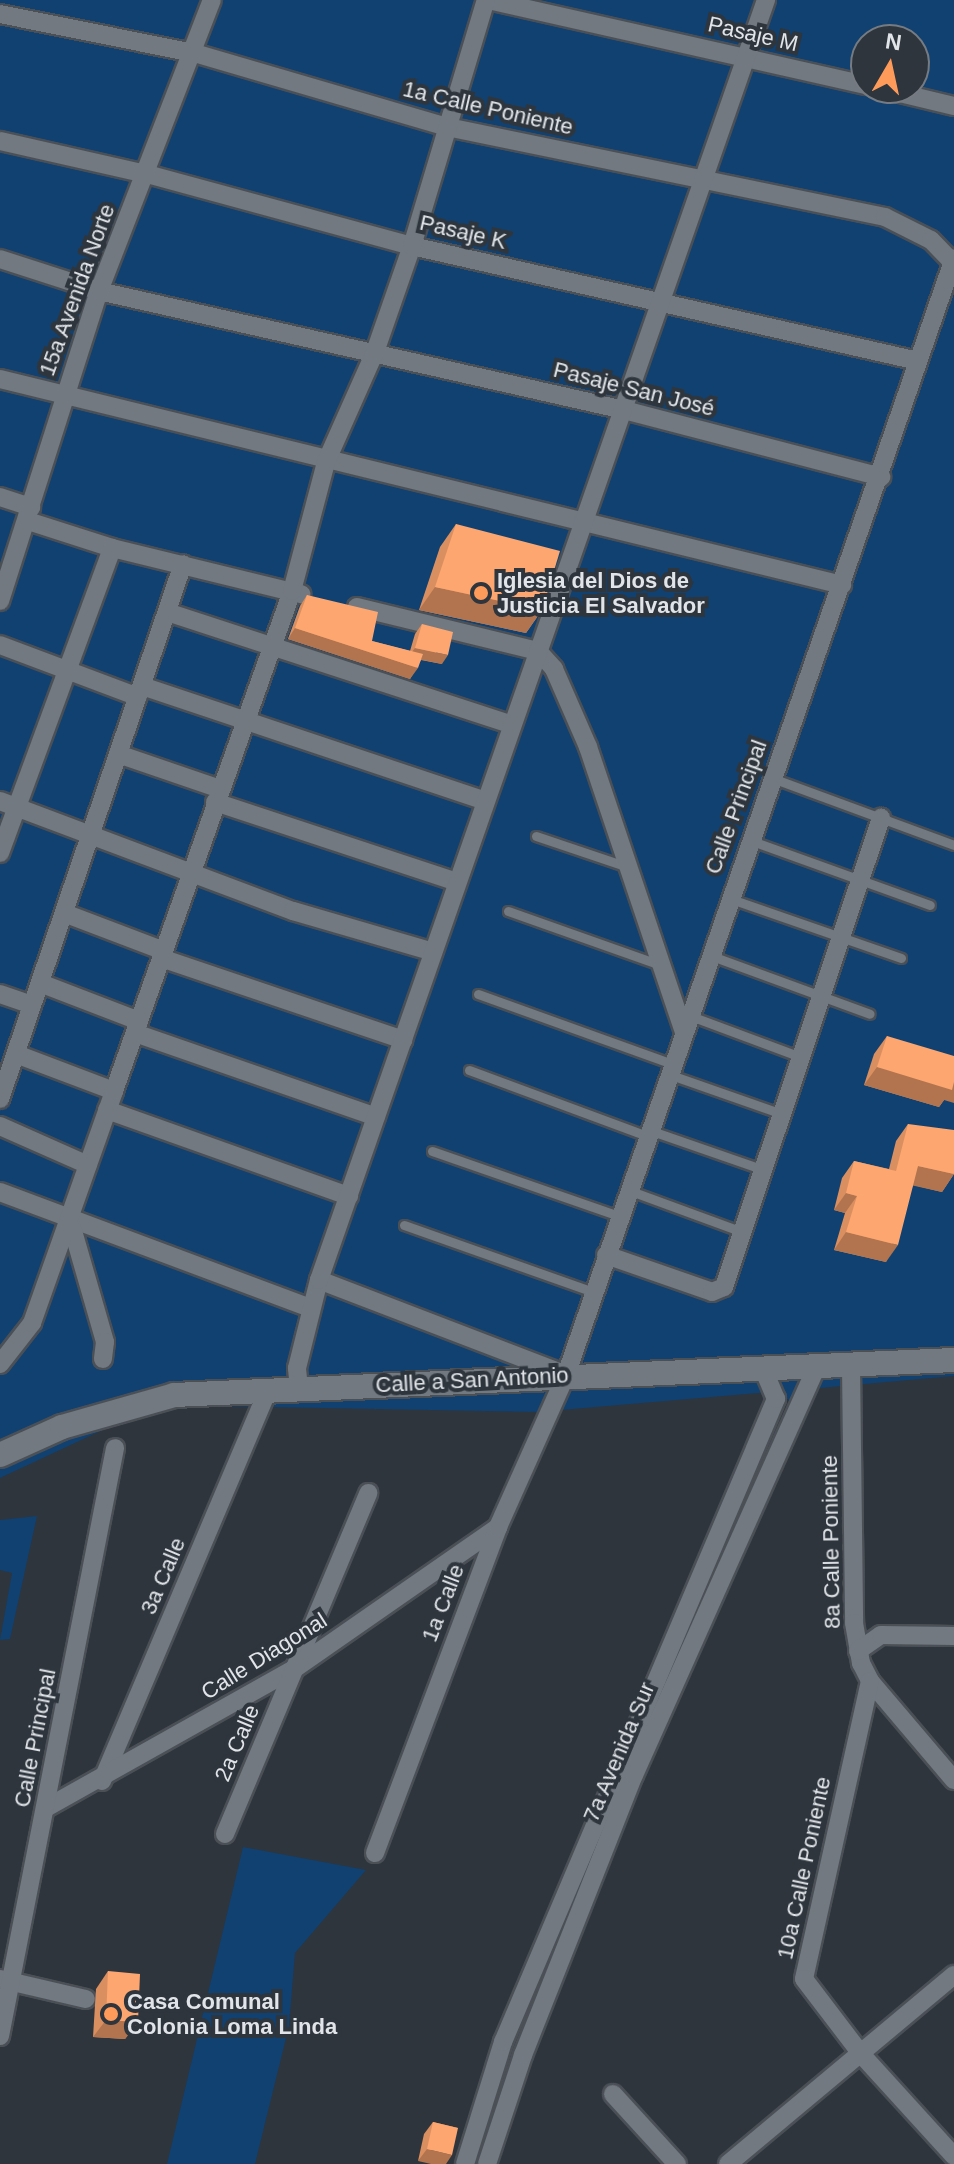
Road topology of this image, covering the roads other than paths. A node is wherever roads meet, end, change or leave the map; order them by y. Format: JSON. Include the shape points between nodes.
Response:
{"nodes":[{"id":1,"x":212,"y":0,"type":"edge"},
{"id":2,"x":487,"y":0,"type":"edge"},
{"id":3,"x":766,"y":0,"type":"edge"},
{"id":4,"x":0,"y":14,"type":"edge"},
{"id":5,"x":194,"y":53,"type":"junction"},
{"id":6,"x":747,"y":56,"type":"junction"},
{"id":7,"x":850,"y":81,"type":"edge"},
{"id":8,"x":930,"y":100,"type":"edge"},
{"id":9,"x":954,"y":106,"type":"edge"},
{"id":10,"x":447,"y":127,"type":"junction"},
{"id":11,"x":0,"y":141,"type":"edge"},
{"id":12,"x":147,"y":174,"type":"junction"},
{"id":13,"x":704,"y":179,"type":"junction"},
{"id":14,"x":412,"y":246,"type":"junction"},
{"id":15,"x":0,"y":259,"type":"edge"},
{"id":16,"x":953,"y":262,"type":"edge"},
{"id":17,"x":99,"y":291,"type":"junction"},
{"id":18,"x":663,"y":301,"type":"junction"},
{"id":19,"x":375,"y":352,"type":"junction"},
{"id":20,"x":918,"y":361,"type":"junction"},
{"id":21,"x":0,"y":379,"type":"edge"},
{"id":22,"x":64,"y":398,"type":"junction"},
{"id":23,"x":624,"y":410,"type":"junction"},
{"id":24,"x":326,"y":462,"type":"junction"},
{"id":25,"x":881,"y":477,"type":"junction"},
{"id":26,"x":0,"y":497,"type":"edge"},
{"id":27,"x":30,"y":514,"type":"junction"},
{"id":28,"x":579,"y":525,"type":"junction"},
{"id":29,"x":112,"y":548,"type":"junction"},
{"id":30,"x":183,"y":564,"type":"junction"},
{"id":31,"x":842,"y":585,"type":"junction"},
{"id":32,"x":2,"y":588,"type":"edge"},
{"id":33,"x":292,"y":591,"type":"junction"},
{"id":34,"x":167,"y":612,"type":"junction"},
{"id":35,"x":0,"y":645,"type":"edge"},
{"id":36,"x":270,"y":648,"type":"junction"},
{"id":37,"x":538,"y":651,"type":"junction"},
{"id":38,"x":67,"y":670,"type":"junction"},
{"id":39,"x":140,"y":691,"type":"junction"},
{"id":40,"x":245,"y":721,"type":"junction"},
{"id":41,"x":512,"y":725,"type":"junction"},
{"id":42,"x":118,"y":754,"type":"junction"},
{"id":43,"x":772,"y":778,"type":"junction"},
{"id":44,"x":218,"y":796,"type":"junction"},
{"id":45,"x":485,"y":801,"type":"junction"},
{"id":46,"x":8,"y":804,"type":"edge"},
{"id":47,"x":881,"y":818,"type":"junction"},
{"id":48,"x":90,"y":833,"type":"junction"},
{"id":49,"x":536,"y":836,"type":"dead end"},
{"id":50,"x":749,"y":840,"type":"junction"},
{"id":51,"x":954,"y":845,"type":"edge"},
{"id":52,"x":0,"y":853,"type":"edge"},
{"id":53,"x":630,"y":868,"type":"junction"},
{"id":54,"x":190,"y":872,"type":"junction"},
{"id":55,"x":860,"y":880,"type":"junction"},
{"id":56,"x":457,"y":882,"type":"junction"},
{"id":57,"x":728,"y":898,"type":"junction"},
{"id":58,"x":930,"y":905,"type":"dead end"},
{"id":59,"x":508,"y":911,"type":"dead end"},
{"id":60,"x":64,"y":913,"type":"junction"},
{"id":61,"x":841,"y":936,"type":"junction"},
{"id":62,"x":433,"y":952,"type":"junction"},
{"id":63,"x":163,"y":954,"type":"junction"},
{"id":64,"x":709,"y":955,"type":"junction"},
{"id":65,"x":901,"y":958,"type":"dead end"},
{"id":66,"x":665,"y":967,"type":"junction"},
{"id":67,"x":40,"y":983,"type":"junction"},
{"id":68,"x":0,"y":994,"type":"edge"},
{"id":69,"x":478,"y":994,"type":"dead end"},
{"id":70,"x":822,"y":996,"type":"junction"},
{"id":71,"x":32,"y":1005,"type":"junction"},
{"id":72,"x":870,"y":1014,"type":"dead end"},
{"id":73,"x":686,"y":1022,"type":"junction"},
{"id":74,"x":137,"y":1027,"type":"junction"},
{"id":75,"x":403,"y":1040,"type":"junction"},
{"id":76,"x":16,"y":1054,"type":"junction"},
{"id":77,"x":801,"y":1057,"type":"junction"},
{"id":78,"x":670,"y":1069,"type":"junction"},
{"id":79,"x":469,"y":1070,"type":"dead end"},
{"id":80,"x":114,"y":1091,"type":"junction"},
{"id":81,"x":0,"y":1099,"type":"edge"},
{"id":82,"x":107,"y":1110,"type":"junction"},
{"id":83,"x":782,"y":1114,"type":"junction"},
{"id":84,"x":376,"y":1117,"type":"junction"},
{"id":85,"x":0,"y":1126,"type":"edge"},
{"id":86,"x":648,"y":1133,"type":"junction"},
{"id":87,"x":432,"y":1151,"type":"dead end"},
{"id":88,"x":88,"y":1165,"type":"junction"},
{"id":89,"x":764,"y":1170,"type":"junction"},
{"id":90,"x":628,"y":1190,"type":"junction"},
{"id":91,"x":0,"y":1192,"type":"edge"},
{"id":92,"x":349,"y":1196,"type":"junction"},
{"id":93,"x":619,"y":1216,"type":"junction"},
{"id":94,"x":69,"y":1217,"type":"junction"},
{"id":95,"x":404,"y":1225,"type":"dead end"},
{"id":96,"x":743,"y":1232,"type":"junction"},
{"id":97,"x":606,"y":1255,"type":"junction"},
{"id":98,"x":319,"y":1280,"type":"junction"},
{"id":99,"x":593,"y":1292,"type":"junction"},
{"id":100,"x":311,"y":1308,"type":"junction"},
{"id":101,"x":103,"y":1359,"type":"dead end"},
{"id":102,"x":954,"y":1360,"type":"edge"},
{"id":103,"x":0,"y":1364,"type":"edge"},
{"id":104,"x":851,"y":1366,"type":"junction"},
{"id":105,"x":816,"y":1368,"type":"junction"},
{"id":106,"x":763,"y":1369,"type":"junction"},
{"id":107,"x":566,"y":1375,"type":"junction"},
{"id":108,"x":299,"y":1388,"type":"junction"},
{"id":109,"x":268,"y":1390,"type":"junction"},
{"id":110,"x":115,"y":1448,"type":"dead end"},
{"id":111,"x":0,"y":1455,"type":"edge"},
{"id":112,"x":368,"y":1493,"type":"dead end"},
{"id":113,"x":498,"y":1527,"type":"junction"},
{"id":114,"x":954,"y":1636,"type":"edge"},
{"id":115,"x":858,"y":1651,"type":"junction"},
{"id":116,"x":294,"y":1669,"type":"junction"},
{"id":117,"x":870,"y":1681,"type":"junction"},
{"id":118,"x":954,"y":1780,"type":"edge"},
{"id":119,"x":102,"y":1781,"type":"junction"},
{"id":120,"x":46,"y":1808,"type":"junction"},
{"id":121,"x":225,"y":1834,"type":"dead end"},
{"id":122,"x":375,"y":1853,"type":"dead end"},
{"id":123,"x":954,"y":1975,"type":"edge"},
{"id":124,"x":5,"y":1981,"type":"edge"},
{"id":125,"x":86,"y":1999,"type":"dead end"},
{"id":126,"x":0,"y":2036,"type":"edge"},
{"id":127,"x":862,"y":2055,"type":"junction"},
{"id":128,"x":613,"y":2094,"type":"dead end"},
{"id":129,"x":954,"y":2156,"type":"edge"},
{"id":130,"x":465,"y":2164,"type":"edge"},
{"id":131,"x":487,"y":2164,"type":"edge"},
{"id":132,"x":677,"y":2164,"type":"edge"},
{"id":133,"x":728,"y":2164,"type":"edge"}],
"edges":[{"from":1,"to":5,"type":"street","name":"15a Avenida Norte"},
{"from":2,"to":6,"type":"street","name":"Pasaje M"},
{"from":2,"to":10,"type":"street"},
{"from":3,"to":6,"type":"street"},
{"from":4,"to":5,"type":"street","name":"1a Calle Poniente"},
{"from":5,"to":10,"type":"street","name":"1a Calle Poniente"},
{"from":5,"to":12,"type":"street","name":"15a Avenida Norte"},
{"from":6,"to":7,"type":"street","name":"Pasaje M"},
{"from":6,"to":13,"type":"street"},
{"from":8,"to":9,"type":"street"},
{"from":10,"to":13,"type":"street","name":"1a Calle Poniente"},
{"from":10,"to":14,"type":"street"},
{"from":11,"to":12,"type":"street","name":"Pasaje K"},
{"from":12,"to":14,"type":"street","name":"Pasaje K"},
{"from":12,"to":17,"type":"street","name":"15a Avenida Norte"},
{"from":13,"to":16,"type":"street","name":"1a Calle Poniente","via":[[885,217],[931,240]]},
{"from":13,"to":18,"type":"street"},
{"from":14,"to":18,"type":"street","name":"Pasaje K"},
{"from":14,"to":19,"type":"street"},
{"from":15,"to":17,"type":"street","name":"Pasaje San José"},
{"from":16,"to":20,"type":"street","name":"Calle Principal"},
{"from":17,"to":19,"type":"street","name":"Pasaje San José"},
{"from":17,"to":22,"type":"street","name":"15a Avenida Norte"},
{"from":18,"to":20,"type":"street","name":"Pasaje K"},
{"from":18,"to":23,"type":"street"},
{"from":19,"to":23,"type":"street","name":"Pasaje San José"},
{"from":19,"to":24,"type":"street"},
{"from":20,"to":25,"type":"street","name":"Calle Principal"},
{"from":21,"to":22,"type":"street"},
{"from":22,"to":24,"type":"street"},
{"from":22,"to":27,"type":"street","name":"15a Avenida Norte"},
{"from":23,"to":25,"type":"street","name":"Pasaje San José"},
{"from":23,"to":28,"type":"street"},
{"from":24,"to":28,"type":"street"},
{"from":24,"to":33,"type":"street"},
{"from":25,"to":31,"type":"street","name":"Calle Principal"},
{"from":26,"to":27,"type":"street"},
{"from":27,"to":29,"type":"street"},
{"from":27,"to":32,"type":"street","name":"15a Avenida Norte"},
{"from":28,"to":31,"type":"street"},
{"from":28,"to":37,"type":"street"},
{"from":29,"to":30,"type":"street"},
{"from":29,"to":38,"type":"street"},
{"from":30,"to":33,"type":"street"},
{"from":30,"to":34,"type":"street"},
{"from":31,"to":43,"type":"street","name":"Calle Principal"},
{"from":33,"to":36,"type":"street"},
{"from":33,"to":37,"type":"street"},
{"from":34,"to":36,"type":"street"},
{"from":34,"to":39,"type":"street"},
{"from":35,"to":38,"type":"street"},
{"from":36,"to":40,"type":"street"},
{"from":36,"to":41,"type":"street"},
{"from":37,"to":41,"type":"street"},
{"from":37,"to":53,"type":"street","via":[[568,695]]},
{"from":38,"to":39,"type":"street"},
{"from":38,"to":46,"type":"street"},
{"from":39,"to":40,"type":"street"},
{"from":39,"to":42,"type":"street"},
{"from":40,"to":44,"type":"street"},
{"from":40,"to":45,"type":"street"},
{"from":41,"to":45,"type":"street"},
{"from":42,"to":44,"type":"street"},
{"from":42,"to":48,"type":"street"},
{"from":43,"to":47,"type":"lane"},
{"from":43,"to":50,"type":"street","name":"Calle Principal"},
{"from":44,"to":54,"type":"street"},
{"from":44,"to":56,"type":"street"},
{"from":45,"to":56,"type":"street"},
{"from":46,"to":48,"type":"street"},
{"from":46,"to":52,"type":"street"},
{"from":47,"to":51,"type":"lane"},
{"from":47,"to":55,"type":"street"},
{"from":48,"to":54,"type":"street"},
{"from":48,"to":60,"type":"street"},
{"from":49,"to":53,"type":"lane"},
{"from":50,"to":55,"type":"lane"},
{"from":50,"to":57,"type":"street","name":"Calle Principal"},
{"from":53,"to":66,"type":"street"},
{"from":54,"to":62,"type":"street","via":[[293,911]]},
{"from":54,"to":63,"type":"street"},
{"from":55,"to":58,"type":"lane"},
{"from":55,"to":61,"type":"street"},
{"from":56,"to":62,"type":"street"},
{"from":57,"to":61,"type":"lane"},
{"from":57,"to":64,"type":"street","name":"Calle Principal"},
{"from":59,"to":66,"type":"lane"},
{"from":60,"to":63,"type":"street"},
{"from":60,"to":67,"type":"street"},
{"from":61,"to":65,"type":"lane"},
{"from":61,"to":70,"type":"street"},
{"from":62,"to":75,"type":"street"},
{"from":63,"to":74,"type":"street"},
{"from":63,"to":75,"type":"street"},
{"from":64,"to":70,"type":"lane"},
{"from":64,"to":73,"type":"street","name":"Calle Principal"},
{"from":66,"to":73,"type":"street"},
{"from":67,"to":71,"type":"street"},
{"from":67,"to":74,"type":"street"},
{"from":68,"to":71,"type":"street"},
{"from":69,"to":78,"type":"lane"},
{"from":70,"to":72,"type":"lane"},
{"from":70,"to":77,"type":"street"},
{"from":71,"to":76,"type":"street"},
{"from":73,"to":77,"type":"lane"},
{"from":73,"to":78,"type":"street","name":"Calle Principal"},
{"from":74,"to":80,"type":"street"},
{"from":74,"to":84,"type":"street"},
{"from":75,"to":84,"type":"street"},
{"from":76,"to":80,"type":"street"},
{"from":76,"to":81,"type":"street"},
{"from":77,"to":83,"type":"street"},
{"from":78,"to":83,"type":"lane"},
{"from":78,"to":86,"type":"street","name":"Calle Principal"},
{"from":79,"to":86,"type":"lane"},
{"from":80,"to":82,"type":"street"},
{"from":82,"to":88,"type":"street"},
{"from":82,"to":92,"type":"street"},
{"from":83,"to":89,"type":"street"},
{"from":84,"to":92,"type":"street"},
{"from":85,"to":88,"type":"street"},
{"from":86,"to":89,"type":"lane"},
{"from":86,"to":90,"type":"street","name":"Calle Principal"},
{"from":87,"to":93,"type":"lane"},
{"from":88,"to":94,"type":"street"},
{"from":89,"to":96,"type":"street"},
{"from":90,"to":93,"type":"street","name":"Calle Principal"},
{"from":90,"to":96,"type":"lane"},
{"from":91,"to":94,"type":"street"},
{"from":92,"to":98,"type":"street"},
{"from":93,"to":97,"type":"street","name":"Calle Principal"},
{"from":94,"to":100,"type":"street"},
{"from":94,"to":101,"type":"street","via":[[105,1342]]},
{"from":94,"to":103,"type":"street","via":[[32,1323]]},
{"from":95,"to":99,"type":"lane"},
{"from":96,"to":97,"type":"street","via":[[719,1292]]},
{"from":97,"to":99,"type":"street","name":"Calle Principal"},
{"from":98,"to":100,"type":"street"},
{"from":98,"to":107,"type":"street"},
{"from":99,"to":107,"type":"street","name":"Calle Principal"},
{"from":100,"to":108,"type":"street","via":[[297,1368]]},
{"from":102,"to":104,"type":"street","name":"Calle a San Antonio"},
{"from":104,"to":105,"type":"street","name":"Calle a San Antonio"},
{"from":104,"to":115,"type":"street","name":"8a Calle Poniente"},
{"from":105,"to":106,"type":"street","name":"Calle a San Antonio"},
{"from":105,"to":131,"type":"street","name":"7a Avenida Sur","via":[[634,1775],[523,2055]]},
{"from":106,"to":107,"type":"street","name":"Calle a San Antonio"},
{"from":106,"to":130,"type":"street","name":"7a Avenida Sur","via":[[776,1399],[503,2042]]},
{"from":107,"to":108,"type":"street","name":"Calle a San Antonio"},
{"from":107,"to":113,"type":"street","name":"1a Calle"},
{"from":108,"to":109,"type":"street","name":"Calle a San Antonio"},
{"from":109,"to":111,"type":"street","name":"Calle a San Antonio","via":[[174,1395],[62,1427]]},
{"from":109,"to":119,"type":"street","name":"3a Calle"},
{"from":110,"to":120,"type":"street","name":"Calle Principal"},
{"from":112,"to":116,"type":"street","name":"2a Calle"},
{"from":113,"to":116,"type":"street","name":"Calle Diagonal"},
{"from":113,"to":122,"type":"street","name":"1a Calle"},
{"from":114,"to":115,"type":"street","via":[[881,1635]]},
{"from":115,"to":117,"type":"street","name":"8a Calle Poniente"},
{"from":116,"to":119,"type":"street","name":"Calle Diagonal"},
{"from":116,"to":121,"type":"street","name":"2a Calle"},
{"from":117,"to":118,"type":"street","name":"8a Calle Poniente"},
{"from":117,"to":127,"type":"street","name":"10a Calle Poniente","via":[[804,1979]]},
{"from":119,"to":120,"type":"street","name":"Calle Diagonal"},
{"from":120,"to":124,"type":"street","name":"Calle Principal"},
{"from":123,"to":127,"type":"street"},
{"from":124,"to":125,"type":"street"},
{"from":124,"to":126,"type":"street","name":"Calle Principal"},
{"from":127,"to":129,"type":"street","name":"10a Calle Poniente"},
{"from":127,"to":133,"type":"street"},
{"from":128,"to":132,"type":"street"}]}
